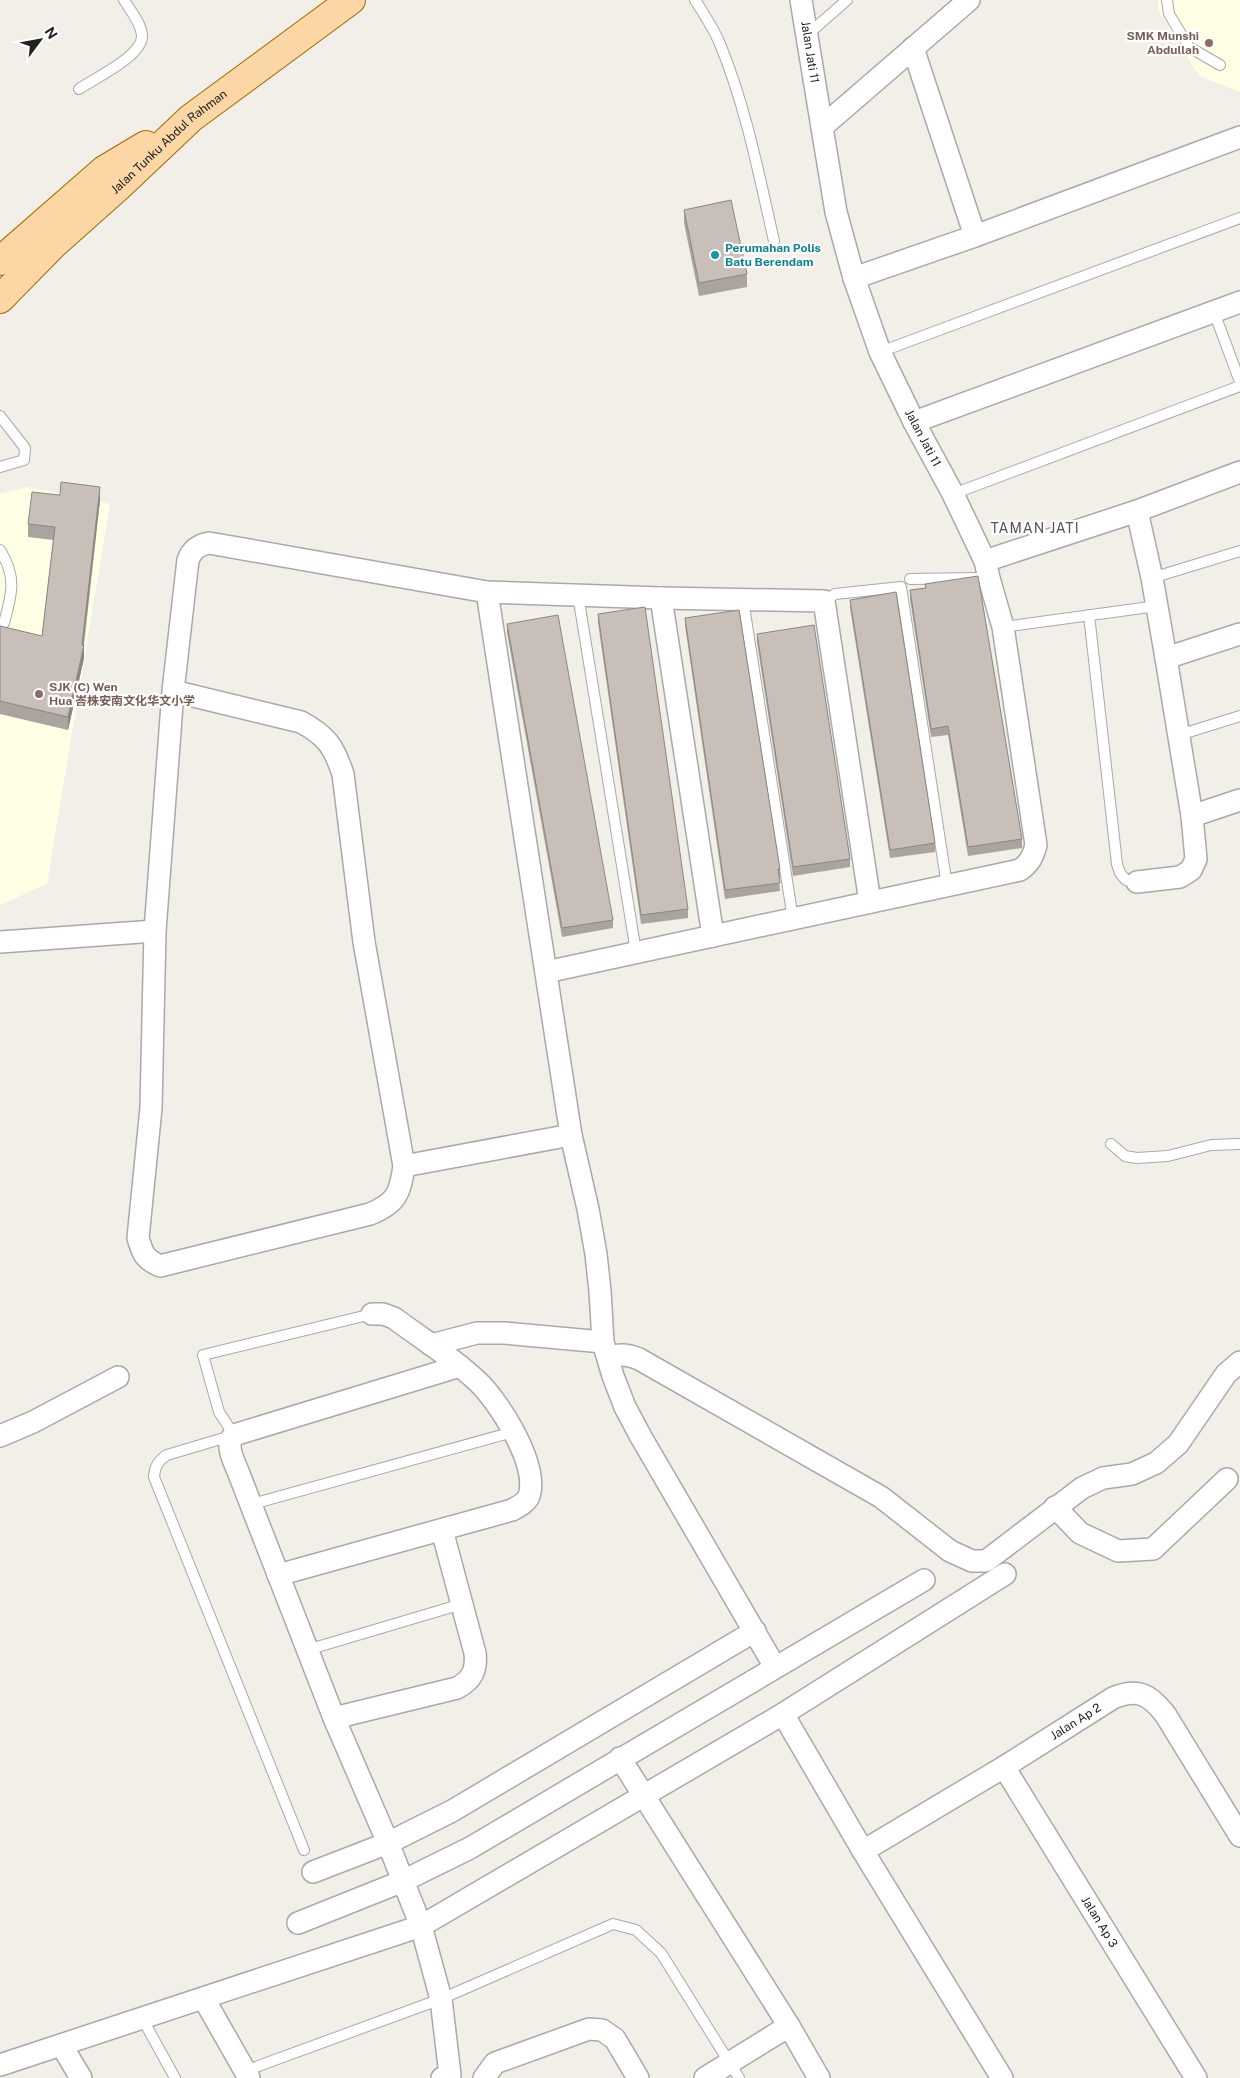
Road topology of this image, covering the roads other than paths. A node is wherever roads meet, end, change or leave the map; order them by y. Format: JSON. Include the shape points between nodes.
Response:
{"nodes":[{"id":1,"x":124,"y":0,"type":"edge"},
{"id":2,"x":352,"y":0,"type":"edge"},
{"id":3,"x":696,"y":0,"type":"edge"},
{"id":4,"x":801,"y":0,"type":"edge"},
{"id":5,"x":847,"y":0,"type":"edge"},
{"id":6,"x":968,"y":0,"type":"edge"},
{"id":7,"x":1166,"y":0,"type":"edge"},
{"id":8,"x":807,"y":35,"type":"junction"},
{"id":9,"x":913,"y":48,"type":"junction"},
{"id":10,"x":1220,"y":65,"type":"dead end"},
{"id":11,"x":79,"y":89,"type":"dead end"},
{"id":12,"x":191,"y":118,"type":"junction"},
{"id":13,"x":822,"y":127,"type":"junction"},
{"id":14,"x":1240,"y":137,"type":"edge"},
{"id":15,"x":1240,"y":218,"type":"edge"},
{"id":16,"x":975,"y":236,"type":"junction"},
{"id":17,"x":774,"y":241,"type":"dead end"},
{"id":18,"x":0,"y":261,"type":"edge"},
{"id":19,"x":854,"y":278,"type":"junction"},
{"id":20,"x":0,"y":299,"type":"edge"},
{"id":21,"x":1240,"y":302,"type":"edge"},
{"id":22,"x":1214,"y":312,"type":"junction"},
{"id":23,"x":880,"y":352,"type":"junction"},
{"id":24,"x":1240,"y":384,"type":"edge"},
{"id":25,"x":0,"y":416,"type":"edge"},
{"id":26,"x":914,"y":422,"type":"junction"},
{"id":27,"x":0,"y":467,"type":"edge"},
{"id":28,"x":1240,"y":472,"type":"edge"},
{"id":29,"x":953,"y":494,"type":"junction"},
{"id":30,"x":1137,"y":511,"type":"junction"},
{"id":31,"x":0,"y":550,"type":"edge"},
{"id":32,"x":1240,"y":551,"type":"edge"},
{"id":33,"x":987,"y":570,"type":"junction"},
{"id":34,"x":1152,"y":578,"type":"junction"},
{"id":35,"x":910,"y":579,"type":"dead end"},
{"id":36,"x":487,"y":592,"type":"junction"},
{"id":37,"x":578,"y":596,"type":"junction"},
{"id":38,"x":661,"y":598,"type":"junction"},
{"id":39,"x":743,"y":600,"type":"junction"},
{"id":40,"x":824,"y":601,"type":"junction"},
{"id":41,"x":1157,"y":606,"type":"junction"},
{"id":42,"x":1089,"y":615,"type":"junction"},
{"id":43,"x":4,"y":623,"type":"dead end"},
{"id":44,"x":1003,"y":627,"type":"junction"},
{"id":45,"x":1240,"y":634,"type":"edge"},
{"id":46,"x":1166,"y":658,"type":"junction"},
{"id":47,"x":173,"y":691,"type":"junction"},
{"id":48,"x":1240,"y":716,"type":"edge"},
{"id":49,"x":1179,"y":735,"type":"junction"},
{"id":50,"x":1240,"y":800,"type":"edge"},
{"id":51,"x":1192,"y":816,"type":"junction"},
{"id":52,"x":1137,"y":882,"type":"joint"},
{"id":53,"x":947,"y":886,"type":"junction"},
{"id":54,"x":870,"y":902,"type":"junction"},
{"id":55,"x":793,"y":918,"type":"junction"},
{"id":56,"x":155,"y":931,"type":"junction"},
{"id":57,"x":713,"y":936,"type":"junction"},
{"id":58,"x":0,"y":942,"type":"edge"},
{"id":59,"x":636,"y":952,"type":"junction"},
{"id":60,"x":546,"y":972,"type":"junction"},
{"id":61,"x":571,"y":1135,"type":"junction"},
{"id":62,"x":1111,"y":1144,"type":"dead end"},
{"id":63,"x":1238,"y":1144,"type":"dead end"},
{"id":64,"x":404,"y":1166,"type":"junction"},
{"id":65,"x":372,"y":1314,"type":"joint"},
{"id":66,"x":431,"y":1345,"type":"junction"},
{"id":67,"x":605,"y":1350,"type":"junction"},
{"id":68,"x":1240,"y":1362,"type":"edge"},
{"id":69,"x":460,"y":1366,"type":"junction"},
{"id":70,"x":118,"y":1377,"type":"dead end"},
{"id":71,"x":513,"y":1432,"type":"junction"},
{"id":72,"x":234,"y":1435,"type":"junction"},
{"id":73,"x":0,"y":1436,"type":"edge"},
{"id":74,"x":1226,"y":1479,"type":"dead end"},
{"id":75,"x":252,"y":1504,"type":"junction"},
{"id":76,"x":1056,"y":1507,"type":"junction"},
{"id":77,"x":442,"y":1530,"type":"junction"},
{"id":78,"x":1005,"y":1574,"type":"dead end"},
{"id":79,"x":278,"y":1575,"type":"junction"},
{"id":80,"x":924,"y":1580,"type":"dead end"},
{"id":81,"x":462,"y":1604,"type":"junction"},
{"id":82,"x":755,"y":1631,"type":"junction"},
{"id":83,"x":307,"y":1650,"type":"junction"},
{"id":84,"x":775,"y":1667,"type":"junction"},
{"id":85,"x":783,"y":1714,"type":"junction"},
{"id":86,"x":334,"y":1718,"type":"junction"},
{"id":87,"x":620,"y":1758,"type":"junction"},
{"id":88,"x":1004,"y":1766,"type":"junction"},
{"id":89,"x":644,"y":1796,"type":"junction"},
{"id":90,"x":1240,"y":1836,"type":"edge"},
{"id":91,"x":388,"y":1843,"type":"junction"},
{"id":92,"x":304,"y":1850,"type":"dead end"},
{"id":93,"x":863,"y":1851,"type":"junction"},
{"id":94,"x":313,"y":1872,"type":"dead end"},
{"id":95,"x":403,"y":1881,"type":"junction"},
{"id":96,"x":298,"y":1923,"type":"dead end"},
{"id":97,"x":421,"y":1926,"type":"junction"},
{"id":98,"x":204,"y":1999,"type":"junction"},
{"id":99,"x":441,"y":1999,"type":"junction"},
{"id":100,"x":142,"y":2018,"type":"junction"},
{"id":101,"x":789,"y":2026,"type":"junction"},
{"id":102,"x":62,"y":2046,"type":"junction"},
{"id":103,"x":0,"y":2065,"type":"edge"},
{"id":104,"x":734,"y":2070,"type":"edge"},
{"id":105,"x":247,"y":2074,"type":"edge"},
{"id":106,"x":81,"y":2078,"type":"edge"},
{"id":107,"x":175,"y":2078,"type":"edge"},
{"id":108,"x":442,"y":2078,"type":"edge"},
{"id":109,"x":484,"y":2078,"type":"edge"},
{"id":110,"x":638,"y":2078,"type":"edge"},
{"id":111,"x":705,"y":2078,"type":"edge"},
{"id":112,"x":819,"y":2078,"type":"edge"},
{"id":113,"x":1002,"y":2078,"type":"edge"},
{"id":114,"x":1196,"y":2078,"type":"edge"}],
"edges":[{"from":1,"to":11,"type":"lane","via":[[142,33],[141,43],[134,53]]},
{"from":2,"to":12,"type":"main road","name":"Jalan Tunku Abdul Rahman"},
{"from":3,"to":17,"type":"lane","via":[[719,42],[738,94]]},
{"from":4,"to":8,"type":"street","name":"Jalan Jati 11"},
{"from":5,"to":8,"type":"lane"},
{"from":6,"to":9,"type":"street"},
{"from":7,"to":10,"type":"lane","via":[[1169,14],[1189,47]]},
{"from":8,"to":13,"type":"street","name":"Jalan Jati 11"},
{"from":9,"to":13,"type":"street"},
{"from":9,"to":16,"type":"street"},
{"from":12,"to":18,"type":"main road","via":[[104,170]]},
{"from":12,"to":20,"type":"main road","name":"Jalan Tunku Abdul Rahman","via":[[54,244]]},
{"from":13,"to":19,"type":"street","name":"Jalan Jati 11","via":[[836,212]]},
{"from":14,"to":16,"type":"street"},
{"from":15,"to":23,"type":"lane"},
{"from":16,"to":19,"type":"street"},
{"from":19,"to":23,"type":"street","name":"Jalan Jati 11"},
{"from":21,"to":22,"type":"street"},
{"from":22,"to":24,"type":"lane"},
{"from":22,"to":26,"type":"street"},
{"from":23,"to":26,"type":"street","name":"Jalan Jati 11"},
{"from":24,"to":29,"type":"lane"},
{"from":25,"to":27,"type":"lane","via":[[25,448],[24,460]]},
{"from":26,"to":29,"type":"street","name":"Jalan Jati 11"},
{"from":28,"to":30,"type":"street"},
{"from":29,"to":33,"type":"street","name":"Jalan Jati 11"},
{"from":30,"to":33,"type":"street"},
{"from":30,"to":34,"type":"street"},
{"from":31,"to":43,"type":"lane","via":[[12,578],[12,594]]},
{"from":32,"to":34,"type":"lane"},
{"from":33,"to":35,"type":"lane"},
{"from":33,"to":44,"type":"street","name":"Jalan Jati 11"},
{"from":34,"to":41,"type":"street"},
{"from":36,"to":37,"type":"street"},
{"from":36,"to":47,"type":"street","via":[[209,542],[190,554],[188,560]]},
{"from":36,"to":60,"type":"street"},
{"from":37,"to":38,"type":"street"},
{"from":37,"to":59,"type":"lane"},
{"from":38,"to":39,"type":"street"},
{"from":38,"to":57,"type":"street"},
{"from":39,"to":40,"type":"street"},
{"from":39,"to":55,"type":"lane"},
{"from":40,"to":53,"type":"lane","via":[[835,594],[901,587]]},
{"from":40,"to":54,"type":"street"},
{"from":41,"to":42,"type":"lane"},
{"from":41,"to":46,"type":"street"},
{"from":42,"to":44,"type":"lane"},
{"from":42,"to":52,"type":"lane","via":[[1117,864],[1126,880]]},
{"from":44,"to":53,"type":"street","name":"Jalan Jati 11","via":[[1036,845],[1029,863],[1020,870]]},
{"from":45,"to":46,"type":"street"},
{"from":46,"to":49,"type":"street"},
{"from":47,"to":56,"type":"street"},
{"from":47,"to":64,"type":"street","via":[[301,722],[328,741],[337,756],[343,774],[364,942]]},
{"from":48,"to":49,"type":"lane"},
{"from":49,"to":51,"type":"street"},
{"from":50,"to":51,"type":"street"},
{"from":51,"to":52,"type":"street","via":[[1196,859],[1191,870],[1180,877]]},
{"from":53,"to":54,"type":"street"},
{"from":54,"to":55,"type":"street"},
{"from":55,"to":57,"type":"street"},
{"from":56,"to":58,"type":"street"},
{"from":56,"to":64,"type":"street","via":[[151,1108],[138,1238],[148,1260],[160,1266],[172,1265],[370,1214],[385,1208],[395,1198]]},
{"from":57,"to":59,"type":"street"},
{"from":59,"to":60,"type":"street"},
{"from":60,"to":61,"type":"street"},
{"from":61,"to":64,"type":"street"},
{"from":61,"to":67,"type":"street","via":[[596,1254]]},
{"from":62,"to":63,"type":"lane","via":[[1125,1156],[1137,1158],[1168,1156],[1211,1145]]},
{"from":65,"to":66,"type":"street","via":[[394,1318]]},
{"from":65,"to":72,"type":"lane","via":[[203,1355],[219,1412]]},
{"from":66,"to":67,"type":"street","via":[[477,1333],[504,1333]]},
{"from":66,"to":69,"type":"street"},
{"from":67,"to":76,"type":"street","via":[[639,1359],[881,1497],[950,1551],[972,1561],[986,1561]]},
{"from":67,"to":82,"type":"street","via":[[625,1407]]},
{"from":68,"to":76,"type":"street","via":[[1226,1374],[1178,1444],[1156,1463],[1132,1474],[1103,1478],[1082,1488]]},
{"from":69,"to":71,"type":"street","via":[[478,1382]]},
{"from":69,"to":72,"type":"street"},
{"from":70,"to":73,"type":"street"},
{"from":71,"to":75,"type":"lane"},
{"from":71,"to":77,"type":"street","via":[[531,1480],[530,1494],[523,1504]]},
{"from":72,"to":75,"type":"street","via":[[230,1449]]},
{"from":72,"to":92,"type":"lane","via":[[167,1455],[159,1460],[154,1477]]},
{"from":74,"to":76,"type":"street","via":[[1153,1548],[1118,1550],[1080,1532]]},
{"from":75,"to":79,"type":"street"},
{"from":77,"to":79,"type":"street"},
{"from":77,"to":81,"type":"street"},
{"from":78,"to":85,"type":"street"},
{"from":79,"to":83,"type":"street"},
{"from":80,"to":84,"type":"street"},
{"from":81,"to":83,"type":"lane"},
{"from":81,"to":86,"type":"street","via":[[476,1653],[473,1674],[467,1683]]},
{"from":82,"to":84,"type":"street"},
{"from":82,"to":91,"type":"street","via":[[452,1811]]},
{"from":83,"to":86,"type":"street"},
{"from":84,"to":87,"type":"street"},
{"from":85,"to":89,"type":"street"},
{"from":85,"to":93,"type":"street"},
{"from":86,"to":91,"type":"street"},
{"from":87,"to":89,"type":"street"},
{"from":87,"to":95,"type":"street","via":[[470,1848]]},
{"from":88,"to":90,"type":"street","name":"Jalan Ap 2","via":[[1113,1698],[1129,1693],[1146,1695],[1165,1714]]},
{"from":88,"to":93,"type":"street","name":"Jalan Ap 2"},
{"from":88,"to":114,"type":"street","name":"Jalan Ap 3"},
{"from":89,"to":97,"type":"street"},
{"from":89,"to":101,"type":"street"},
{"from":91,"to":94,"type":"street"},
{"from":91,"to":95,"type":"street"},
{"from":93,"to":113,"type":"street"},
{"from":95,"to":96,"type":"street"},
{"from":95,"to":97,"type":"street"},
{"from":97,"to":98,"type":"street"},
{"from":97,"to":99,"type":"street"},
{"from":98,"to":100,"type":"street"},
{"from":98,"to":105,"type":"street"},
{"from":99,"to":104,"type":"lane","via":[[613,1924],[636,1930],[661,1953]]},
{"from":99,"to":105,"type":"lane"},
{"from":99,"to":108,"type":"street","via":[[450,2075]]},
{"from":100,"to":102,"type":"street"},
{"from":100,"to":107,"type":"lane"},
{"from":101,"to":104,"type":"street"},
{"from":101,"to":112,"type":"street"},
{"from":102,"to":103,"type":"street"},
{"from":102,"to":106,"type":"street"},
{"from":104,"to":111,"type":"street"},
{"from":109,"to":110,"type":"street","via":[[495,2063],[589,2030],[602,2030],[615,2040]]}]}
